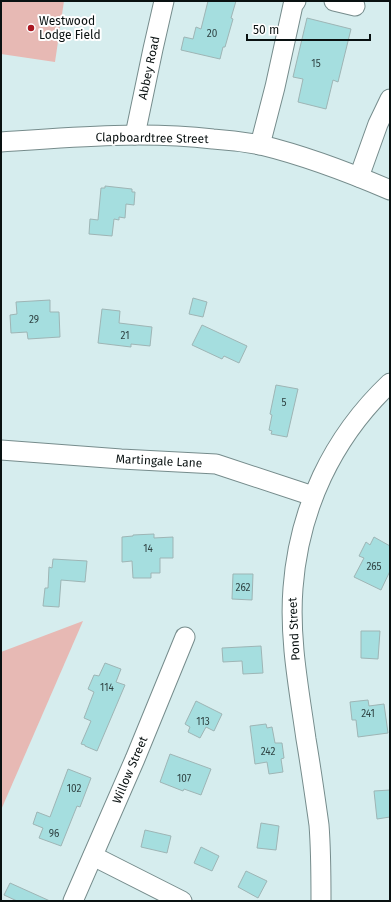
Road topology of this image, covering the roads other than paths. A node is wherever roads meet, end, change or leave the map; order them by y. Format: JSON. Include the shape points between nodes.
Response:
{"nodes":[{"id":1,"x":164,"y":1,"type":"edge"},
{"id":2,"x":296,"y":1,"type":"edge"},
{"id":3,"x":334,"y":1,"type":"edge"},
{"id":4,"x":356,"y":6,"type":"dead end"},
{"id":5,"x":390,"y":99,"type":"edge"},
{"id":6,"x":135,"y":135,"type":"junction"},
{"id":7,"x":1,"y":142,"type":"edge"},
{"id":8,"x":260,"y":145,"type":"junction"},
{"id":9,"x":359,"y":177,"type":"junction"},
{"id":10,"x":390,"y":190,"type":"edge"},
{"id":11,"x":390,"y":383,"type":"edge"},
{"id":12,"x":1,"y":450,"type":"edge"},
{"id":13,"x":313,"y":496,"type":"junction"},
{"id":14,"x":185,"y":637,"type":"dead end"},
{"id":15,"x":92,"y":856,"type":"junction"},
{"id":16,"x":73,"y":901,"type":"edge"},
{"id":17,"x":182,"y":901,"type":"edge"},
{"id":18,"x":322,"y":901,"type":"edge"}],
"edges":[{"from":1,"to":6,"type":"street","name":"Abbey Road"},
{"from":2,"to":8,"type":"street"},
{"from":3,"to":4,"type":"street"},
{"from":5,"to":9,"type":"street"},
{"from":6,"to":7,"type":"street","name":"Clapboardtree Street"},
{"from":6,"to":8,"type":"street","name":"Clapboardtree Street","via":[[185,136]]},
{"from":8,"to":9,"type":"street","name":"Clapboardtree Street","via":[[296,154]]},
{"from":9,"to":10,"type":"street","name":"Clapboardtree Street"},
{"from":11,"to":13,"type":"street","name":"Pond Street","via":[[345,437],[322,475]]},
{"from":12,"to":13,"type":"street","name":"Martingale Lane","via":[[216,464]]},
{"from":13,"to":18,"type":"street","name":"Pond Street","via":[[296,557],[292,624],[319,827]]},
{"from":14,"to":15,"type":"street","name":"Willow Street"},
{"from":15,"to":16,"type":"street","name":"Willow Street"},
{"from":15,"to":17,"type":"street"}]}
